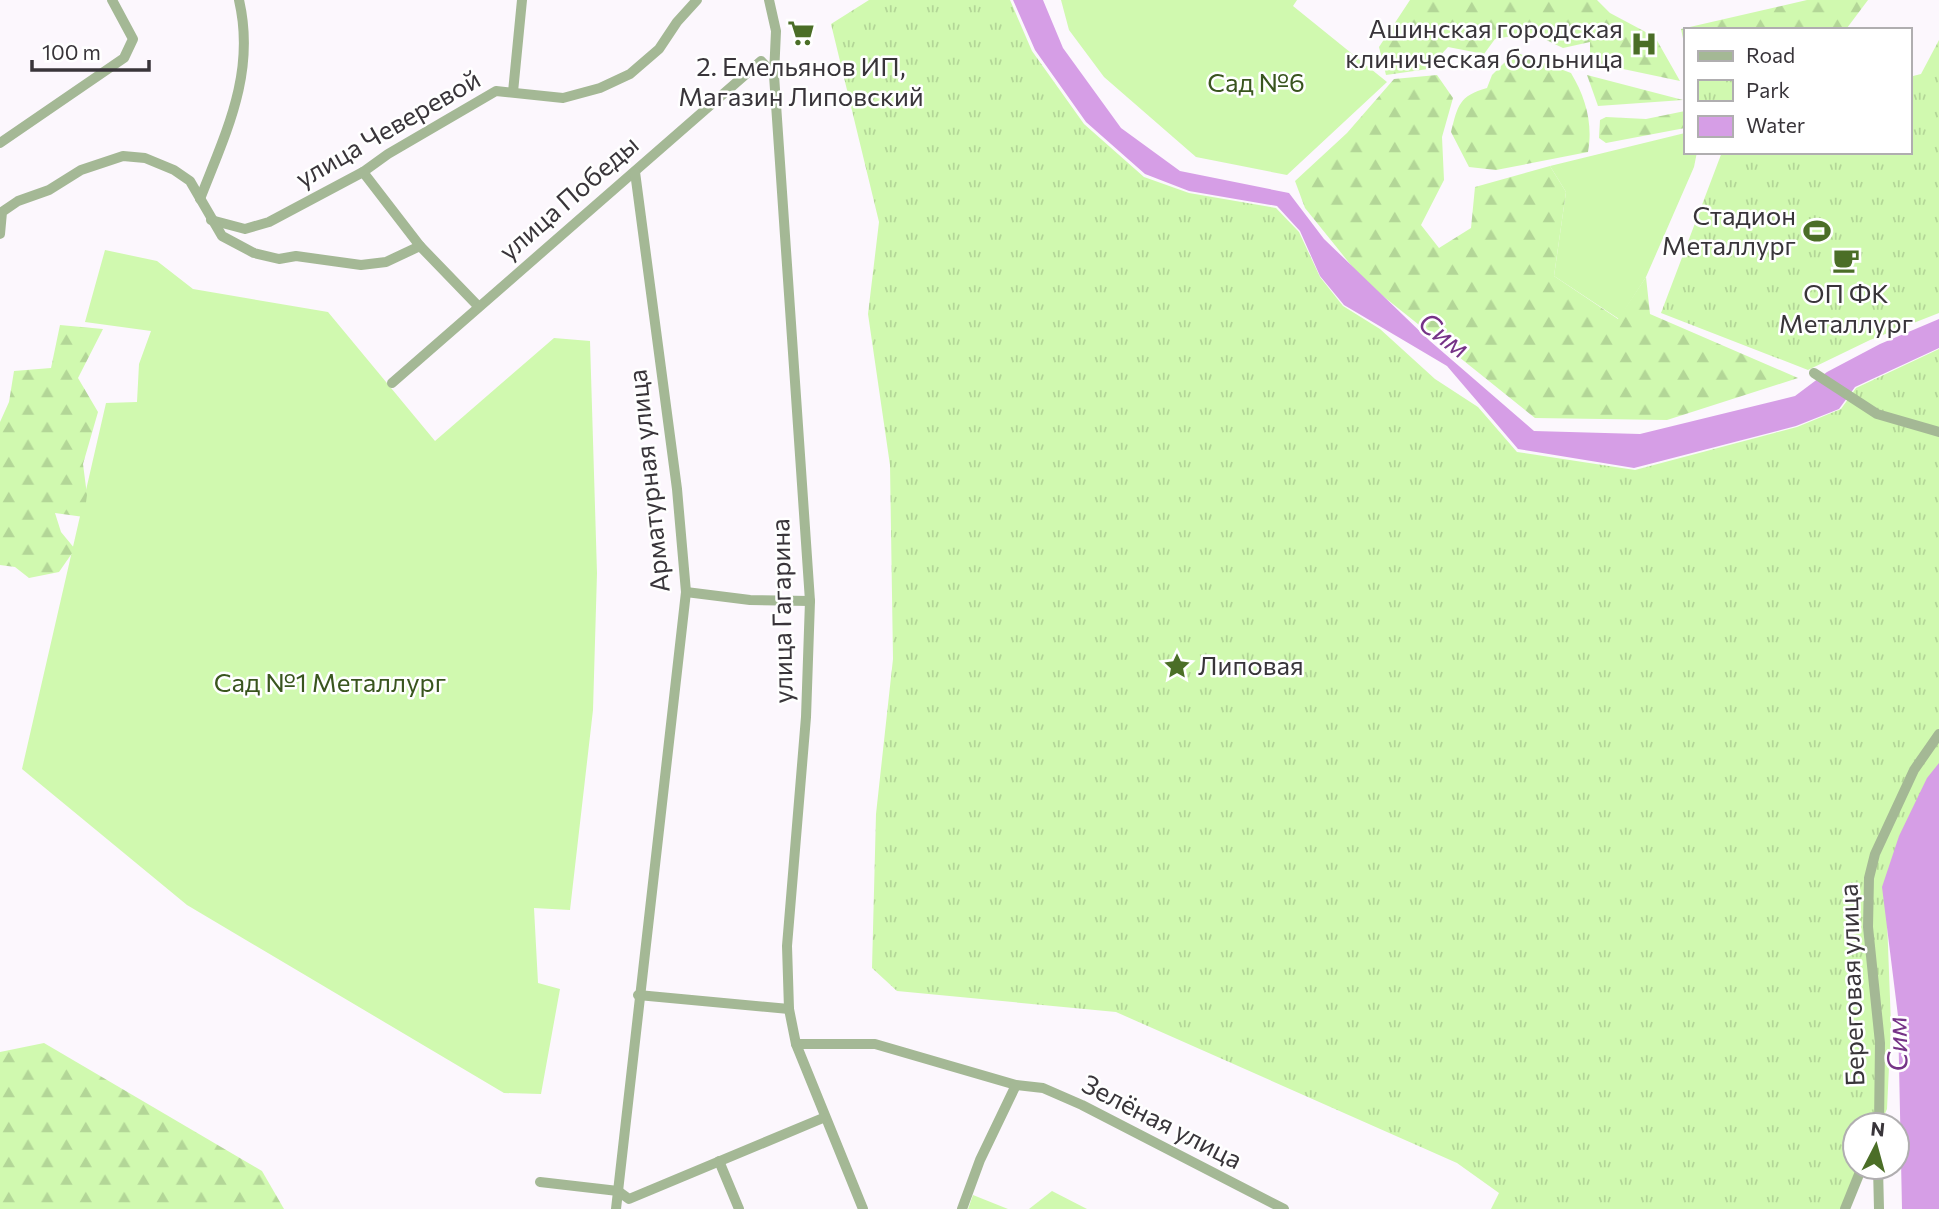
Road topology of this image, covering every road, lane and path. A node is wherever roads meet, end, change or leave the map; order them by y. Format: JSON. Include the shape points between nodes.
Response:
{"nodes":[{"id":1,"x":112,"y":0,"type":"edge"},
{"id":2,"x":239,"y":0,"type":"edge"},
{"id":3,"x":522,"y":0,"type":"edge"},
{"id":4,"x":697,"y":0,"type":"edge"},
{"id":5,"x":769,"y":0,"type":"edge"},
{"id":6,"x":774,"y":75,"type":"junction"},
{"id":7,"x":513,"y":92,"type":"junction"},
{"id":8,"x":0,"y":143,"type":"edge"},
{"id":9,"x":363,"y":172,"type":"junction"},
{"id":10,"x":635,"y":172,"type":"junction"},
{"id":11,"x":200,"y":199,"type":"junction"},
{"id":12,"x":211,"y":220,"type":"junction"},
{"id":13,"x":0,"y":234,"type":"edge"},
{"id":14,"x":420,"y":246,"type":"junction"},
{"id":15,"x":478,"y":306,"type":"junction"},
{"id":16,"x":1814,"y":373,"type":"dead end"},
{"id":17,"x":392,"y":383,"type":"dead end"},
{"id":18,"x":1939,"y":432,"type":"edge"},
{"id":19,"x":686,"y":592,"type":"junction"},
{"id":20,"x":810,"y":601,"type":"junction"},
{"id":21,"x":1939,"y":734,"type":"edge"},
{"id":22,"x":638,"y":995,"type":"junction"},
{"id":23,"x":789,"y":1009,"type":"junction"},
{"id":24,"x":796,"y":1044,"type":"junction"},
{"id":25,"x":1016,"y":1085,"type":"junction"},
{"id":26,"x":1879,"y":1111,"type":"edge"},
{"id":27,"x":823,"y":1118,"type":"junction"},
{"id":28,"x":719,"y":1161,"type":"junction"},
{"id":29,"x":1856,"y":1181,"type":"edge"},
{"id":30,"x":1878,"y":1181,"type":"edge"},
{"id":31,"x":540,"y":1182,"type":"dead end"},
{"id":32,"x":618,"y":1191,"type":"junction"},
{"id":33,"x":616,"y":1209,"type":"edge"},
{"id":34,"x":739,"y":1209,"type":"edge"},
{"id":35,"x":863,"y":1209,"type":"edge"},
{"id":36,"x":962,"y":1209,"type":"edge"},
{"id":37,"x":1284,"y":1209,"type":"edge"},
{"id":38,"x":1844,"y":1209,"type":"edge"},
{"id":39,"x":1879,"y":1209,"type":"edge"}],
"edges":[{"from":1,"to":8,"type":"street","via":[[133,39],[124,58]]},
{"from":2,"to":11,"type":"street","via":[[247,56],[233,113]]},
{"from":3,"to":7,"type":"street"},
{"from":4,"to":7,"type":"street","name":"улица Чеверевой","via":[[659,50],[630,74],[563,98]]},
{"from":5,"to":6,"type":"street","name":"улица Гагарина","via":[[776,31]]},
{"from":6,"to":10,"type":"street","name":"улица Победы","via":[[761,61]]},
{"from":6,"to":20,"type":"street","name":"улица Гагарина"},
{"from":7,"to":9,"type":"street","name":"улица Чеверевой","via":[[484,96]]},
{"from":9,"to":12,"type":"street","name":"улица Чеверевой","via":[[269,222],[245,229]]},
{"from":9,"to":14,"type":"street"},
{"from":10,"to":15,"type":"street","name":"улица Победы"},
{"from":10,"to":19,"type":"street","name":"Арматурная улица"},
{"from":11,"to":12,"type":"street"},
{"from":11,"to":13,"type":"street","via":[[190,181],[174,170],[145,158],[123,156],[102,160],[49,190],[18,201],[2,212]]},
{"from":12,"to":14,"type":"street","via":[[236,246],[279,258],[361,265],[386,262]]},
{"from":14,"to":15,"type":"street"},
{"from":15,"to":17,"type":"street","name":"улица Победы"},
{"from":16,"to":18,"type":"street","via":[[1877,414]]},
{"from":19,"to":20,"type":"street"},
{"from":19,"to":22,"type":"street","name":"Арматурная улица"},
{"from":20,"to":23,"type":"street","name":"улица Гагарина","via":[[806,717],[787,946]]},
{"from":21,"to":26,"type":"street","name":"Береговая улица","via":[[1914,770],[1875,854],[1870,878],[1868,926],[1880,1043]]},
{"from":22,"to":23,"type":"street"},
{"from":22,"to":32,"type":"street","name":"Арматурная улица"},
{"from":23,"to":24,"type":"street","name":"улица Гагарина"},
{"from":24,"to":25,"type":"street","name":"Зелёная улица","via":[[875,1044]]},
{"from":24,"to":27,"type":"street","name":"улица Гагарина"},
{"from":25,"to":36,"type":"street"},
{"from":25,"to":37,"type":"street","name":"Зелёная улица","via":[[1043,1088],[1082,1105]]},
{"from":27,"to":28,"type":"street"},
{"from":27,"to":35,"type":"street","name":"улица Гагарина"},
{"from":28,"to":32,"type":"street","via":[[629,1199]]},
{"from":28,"to":34,"type":"street"},
{"from":29,"to":38,"type":"street"},
{"from":30,"to":39,"type":"street"},
{"from":31,"to":32,"type":"street"},
{"from":32,"to":33,"type":"street","name":"Арматурная улица"}]}
